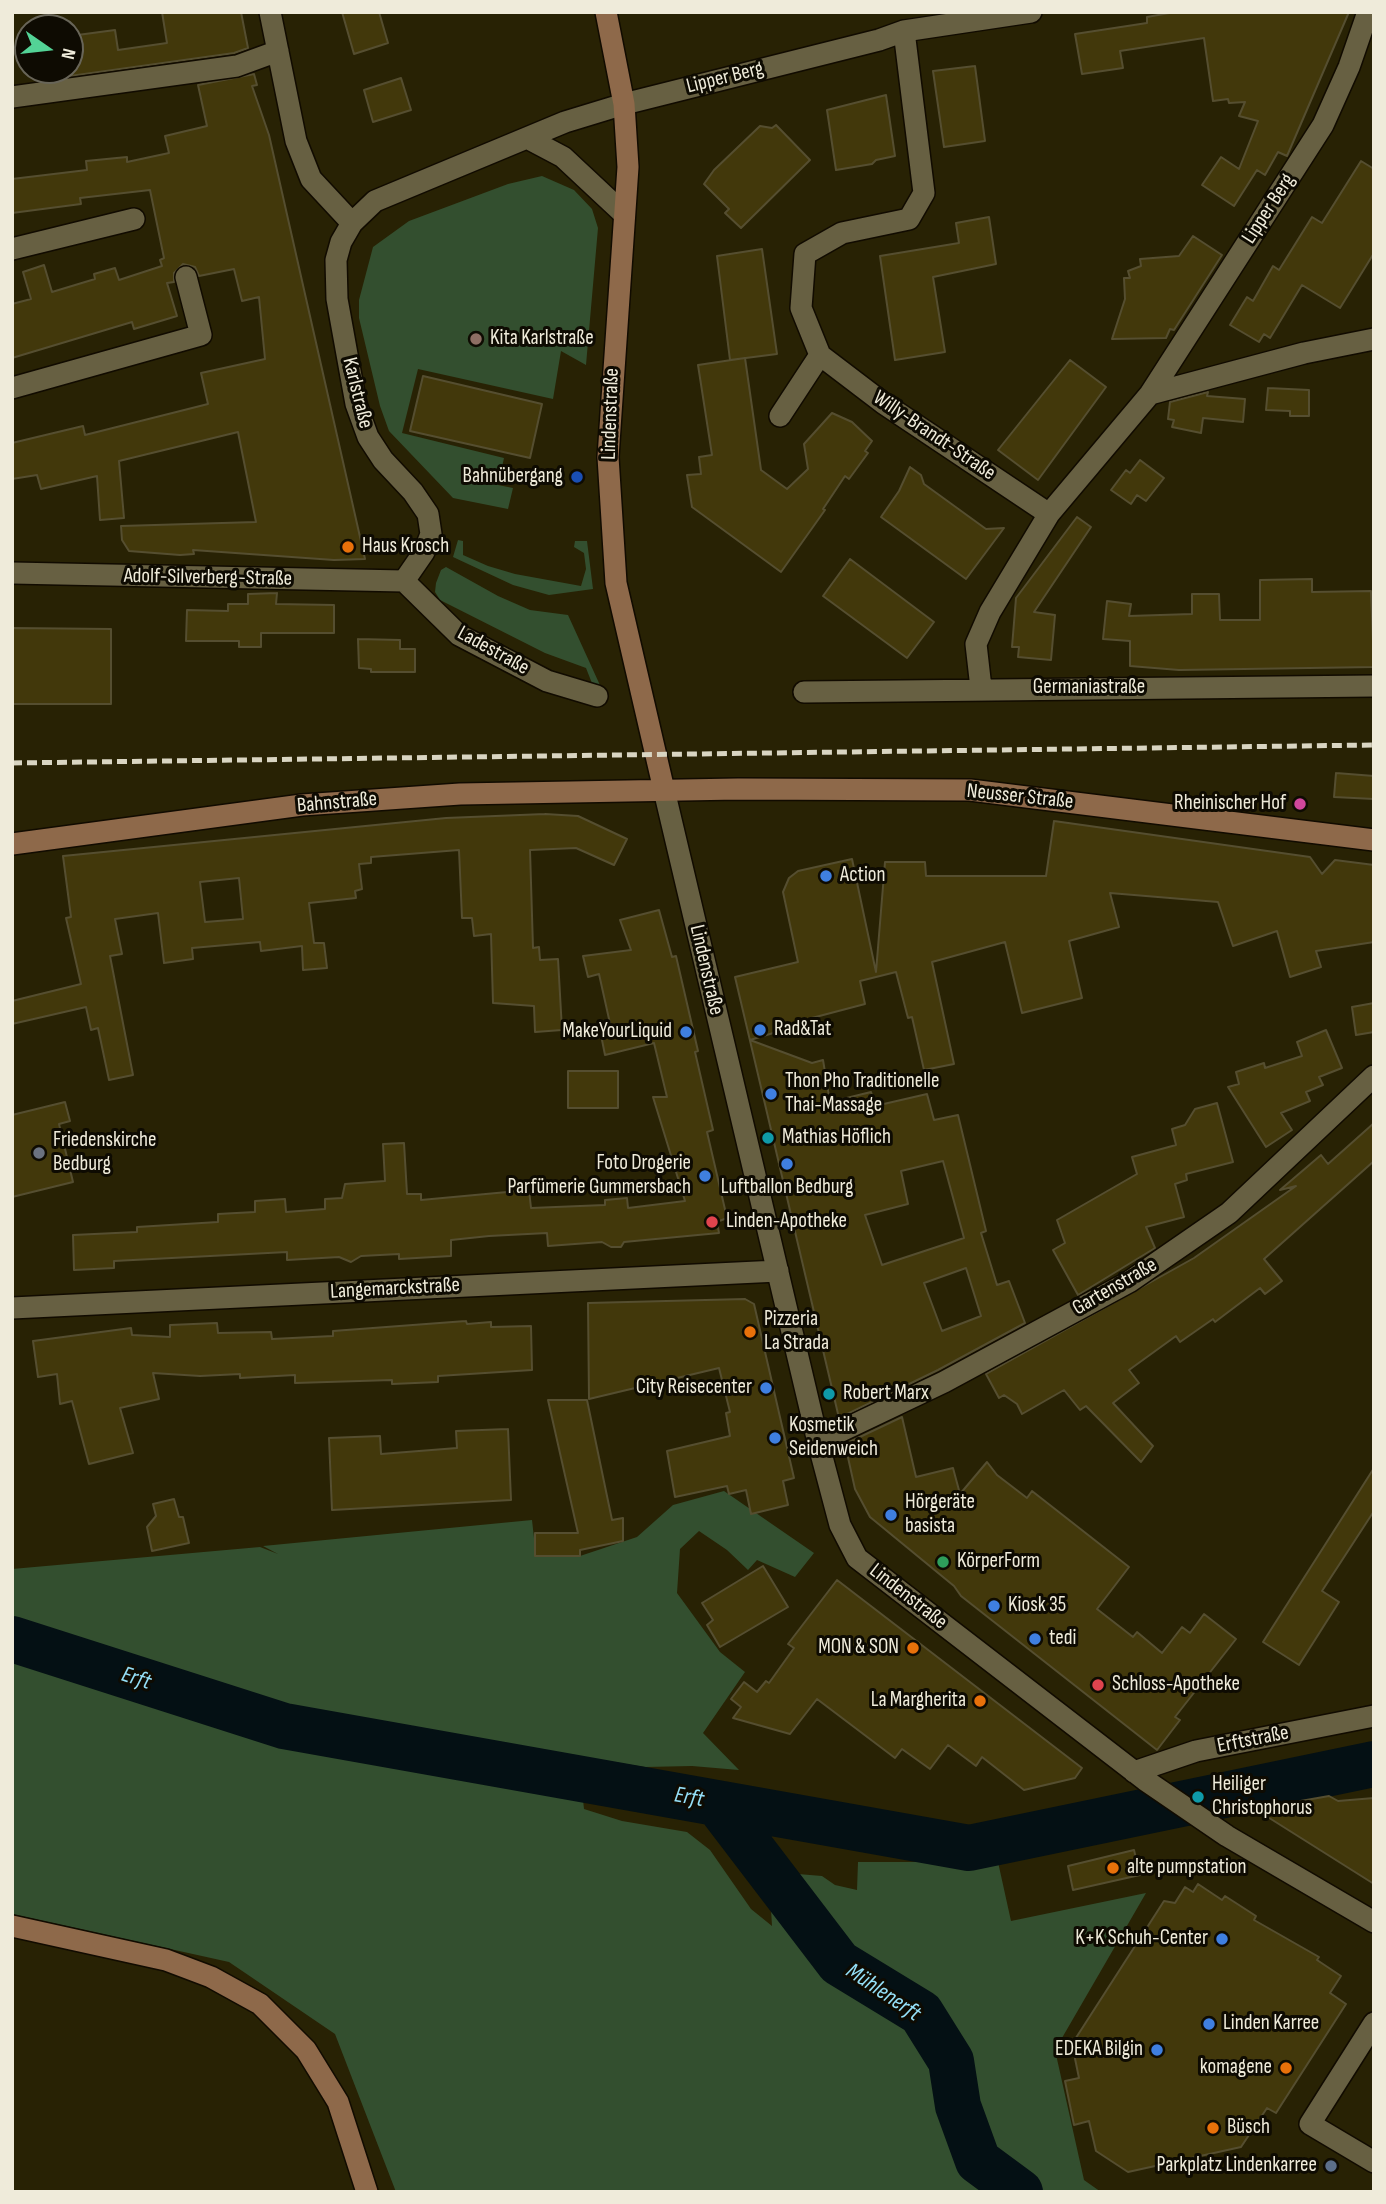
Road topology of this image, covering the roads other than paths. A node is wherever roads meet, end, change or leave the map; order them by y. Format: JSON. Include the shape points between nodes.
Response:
{"nodes":[{"id":1,"x":270,"y":12,"type":"edge"},
{"id":2,"x":606,"y":12,"type":"edge"},
{"id":3,"x":1031,"y":12,"type":"edge"},
{"id":4,"x":1368,"y":12,"type":"edge"},
{"id":5,"x":904,"y":31,"type":"junction"},
{"id":6,"x":278,"y":51,"type":"junction"},
{"id":7,"x":12,"y":97,"type":"edge"},
{"id":8,"x":624,"y":104,"type":"junction"},
{"id":9,"x":527,"y":138,"type":"junction"},
{"id":10,"x":624,"y":214,"type":"junction"},
{"id":11,"x":134,"y":219,"type":"dead end"},
{"id":12,"x":352,"y":223,"type":"junction"},
{"id":13,"x":12,"y":249,"type":"edge"},
{"id":14,"x":186,"y":276,"type":"dead end"},
{"id":15,"x":1374,"y":340,"type":"edge"},
{"id":16,"x":820,"y":355,"type":"junction"},
{"id":17,"x":12,"y":388,"type":"edge"},
{"id":18,"x":1150,"y":394,"type":"junction"},
{"id":19,"x":780,"y":416,"type":"dead end"},
{"id":20,"x":1049,"y":514,"type":"junction"},
{"id":21,"x":12,"y":573,"type":"edge"},
{"id":22,"x":404,"y":581,"type":"junction"},
{"id":23,"x":1374,"y":686,"type":"edge"},
{"id":24,"x":981,"y":688,"type":"junction"},
{"id":25,"x":804,"y":692,"type":"dead end"},
{"id":26,"x":597,"y":696,"type":"dead end"},
{"id":27,"x":664,"y":790,"type":"junction"},
{"id":28,"x":1374,"y":840,"type":"edge"},
{"id":29,"x":12,"y":844,"type":"edge"},
{"id":30,"x":1374,"y":1076,"type":"edge"},
{"id":31,"x":778,"y":1271,"type":"junction"},
{"id":32,"x":12,"y":1308,"type":"edge"},
{"id":33,"x":818,"y":1442,"type":"junction"},
{"id":34,"x":1374,"y":1716,"type":"edge"},
{"id":35,"x":1139,"y":1776,"type":"junction"},
{"id":36,"x":1374,"y":1922,"type":"edge"},
{"id":37,"x":12,"y":1926,"type":"edge"},
{"id":38,"x":1374,"y":2023,"type":"edge"},
{"id":39,"x":1374,"y":2161,"type":"edge"},
{"id":40,"x":367,"y":2192,"type":"edge"}],
"edges":[{"from":1,"to":6,"type":"street"},
{"from":2,"to":8,"type":"street","name":"Lindenstraße"},
{"from":3,"to":5,"type":"street","name":"Lipper Berg"},
{"from":4,"to":18,"type":"street","name":"Lipper Berg","via":[[1322,125]]},
{"from":5,"to":8,"type":"street","name":"Lipper Berg"},
{"from":5,"to":16,"type":"street","via":[[924,193],[909,219],[842,233],[805,254],[802,308]]},
{"from":6,"to":7,"type":"street","via":[[237,66]]},
{"from":6,"to":12,"type":"street","via":[[296,141],[311,179]]},
{"from":8,"to":9,"type":"street","name":"Karlstraße"},
{"from":8,"to":10,"type":"street","name":"Lindenstraße","via":[[628,167]]},
{"from":9,"to":10,"type":"street","via":[[563,157]]},
{"from":9,"to":12,"type":"street","name":"Karlstraße","via":[[375,201]]},
{"from":10,"to":27,"type":"street","name":"Lindenstraße","via":[[608,457],[616,583]]},
{"from":11,"to":13,"type":"street"},
{"from":12,"to":22,"type":"street","name":"Karlstraße","via":[[336,260],[337,299],[356,404],[368,437],[383,460],[428,514],[431,534]]},
{"from":14,"to":17,"type":"street","via":[[201,335]]},
{"from":15,"to":18,"type":"street","via":[[1304,353]]},
{"from":16,"to":19,"type":"street"},
{"from":16,"to":20,"type":"street","name":"Willy-Brandt-Straße"},
{"from":18,"to":20,"type":"street","name":"Lipper Berg"},
{"from":20,"to":24,"type":"street","name":"Lipper Berg","via":[[990,612],[976,645]]},
{"from":21,"to":22,"type":"street","name":"Adolf-Silverberg-Straße"},
{"from":22,"to":26,"type":"street","name":"Ladestraße","via":[[458,635],[547,681]]},
{"from":23,"to":24,"type":"street","name":"Germaniastraße"},
{"from":24,"to":25,"type":"street","name":"Germaniastraße"},
{"from":27,"to":28,"type":"street","name":"Neusser Straße","via":[[970,790]]},
{"from":27,"to":29,"type":"street","name":"Bahnstraße","via":[[460,794],[302,806]]},
{"from":27,"to":31,"type":"street","name":"Lindenstraße"},
{"from":30,"to":33,"type":"street","name":"Gartenstraße","via":[[1229,1213],[1129,1282],[944,1382]]},
{"from":31,"to":32,"type":"street","name":"Langemarckstraße"},
{"from":31,"to":33,"type":"street","name":"Lindenstraße"},
{"from":33,"to":35,"type":"street","name":"Lindenstraße","via":[[840,1525],[857,1558]]},
{"from":34,"to":35,"type":"street","name":"Erftstraße","via":[[1196,1751]]},
{"from":35,"to":36,"type":"street","name":"Lindenstraße","via":[[1227,1836]]},
{"from":37,"to":40,"type":"street","via":[[166,1960],[211,1977],[260,2004],[306,2050],[338,2102]]},
{"from":38,"to":39,"type":"street","via":[[1310,2124]]}]}
